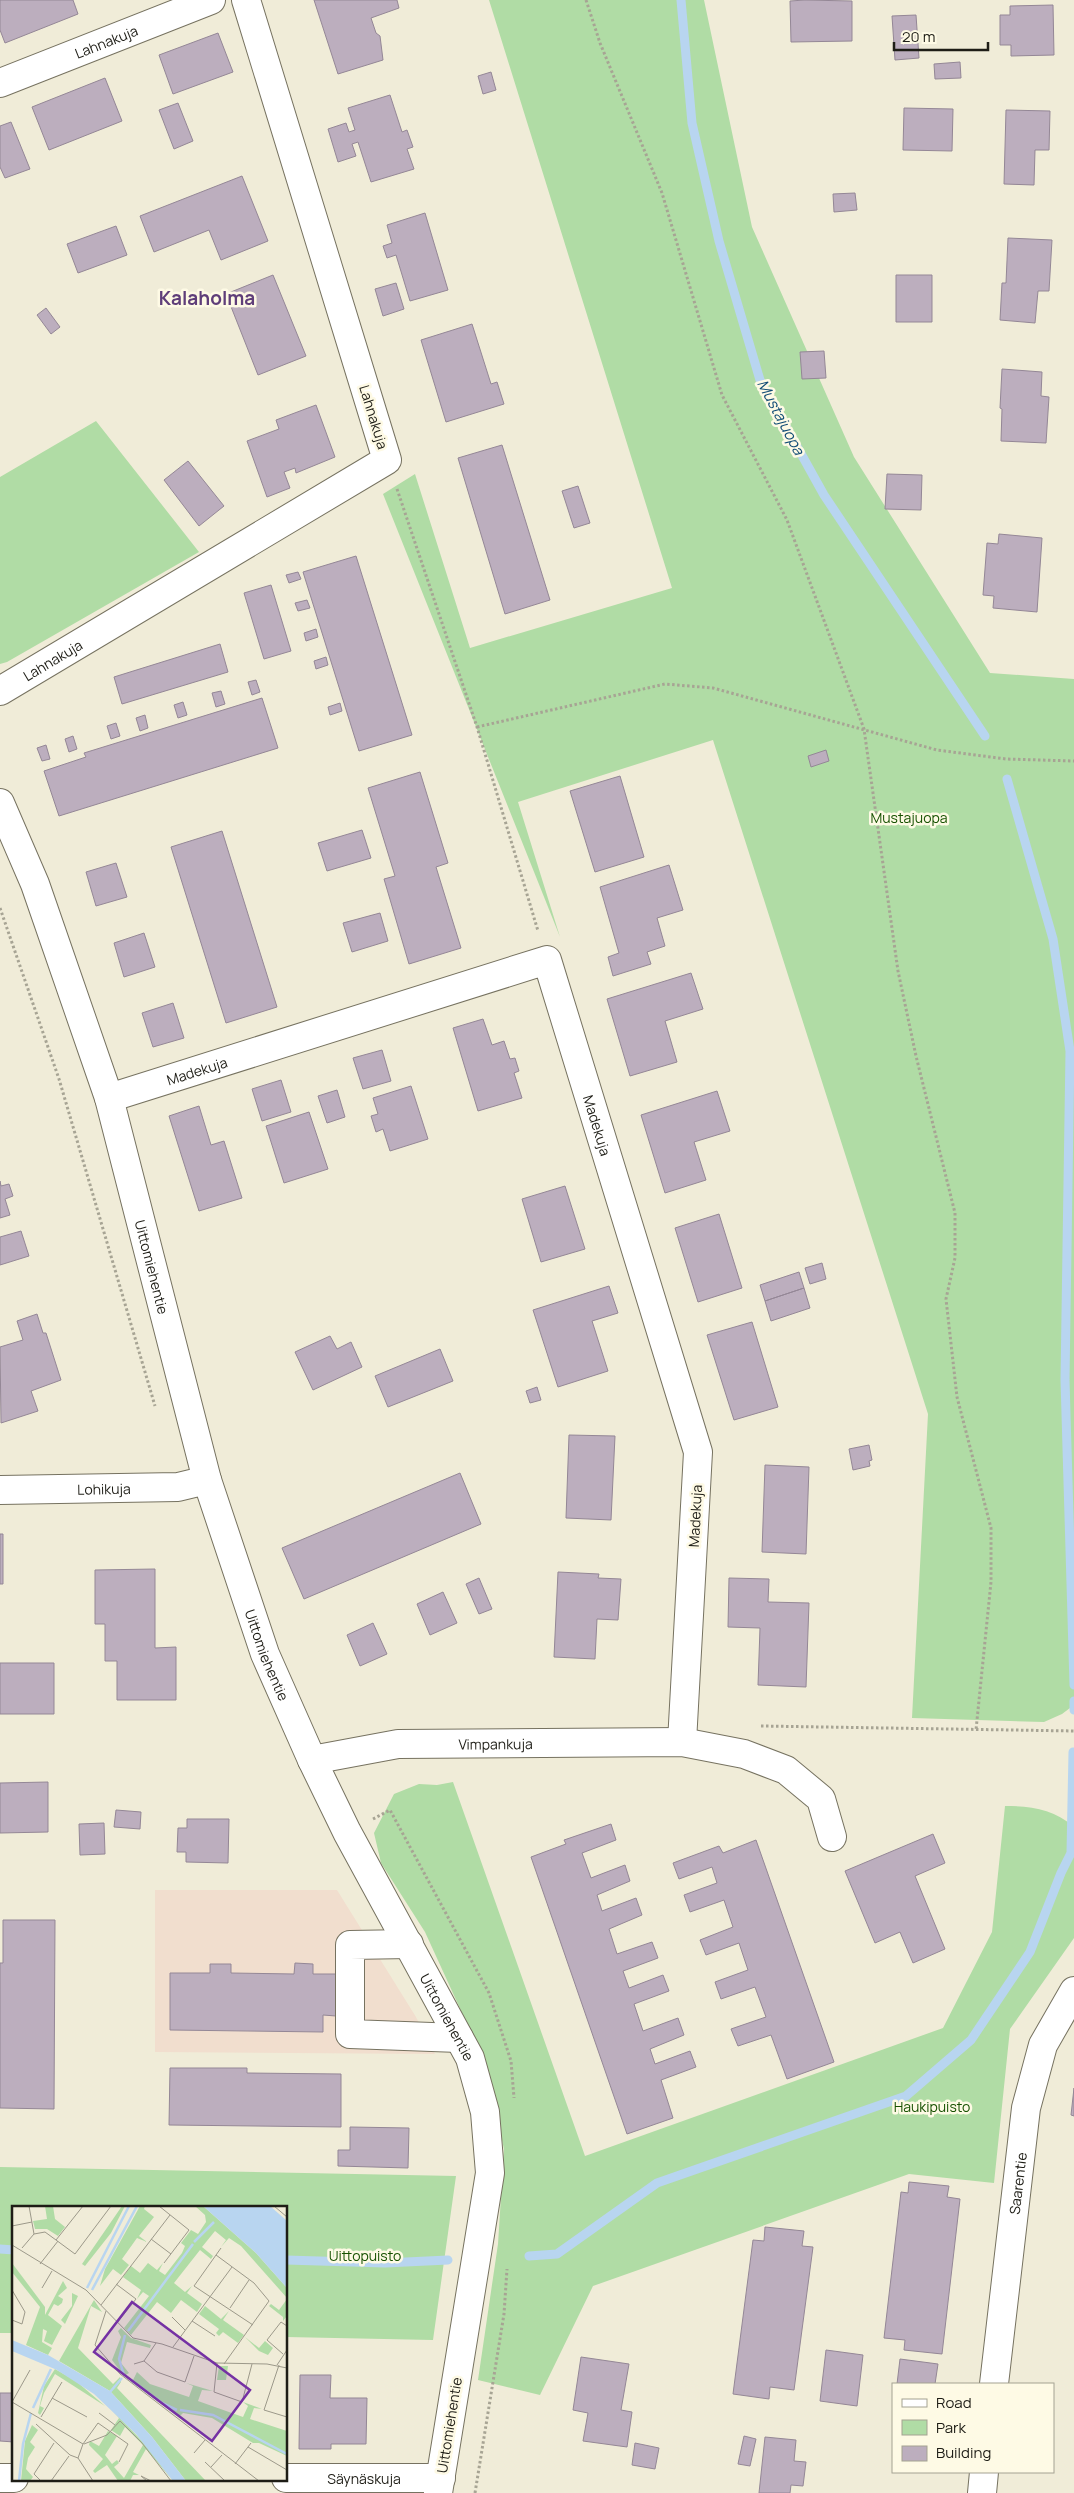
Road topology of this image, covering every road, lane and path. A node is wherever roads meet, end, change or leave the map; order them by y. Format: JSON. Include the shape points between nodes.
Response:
{"nodes":[{"id":1,"x":211,"y":0,"type":"edge"},
{"id":2,"x":246,"y":0,"type":"edge"},
{"id":3,"x":586,"y":0,"type":"edge"},
{"id":4,"x":0,"y":83,"type":"edge"},
{"id":5,"x":387,"y":460,"type":"junction"},
{"id":6,"x":0,"y":691,"type":"edge"},
{"id":7,"x":477,"y":727,"type":"junction"},
{"id":8,"x":864,"y":730,"type":"junction"},
{"id":9,"x":1074,"y":761,"type":"edge"},
{"id":10,"x":0,"y":803,"type":"edge"},
{"id":11,"x":546,"y":960,"type":"junction"},
{"id":12,"x":109,"y":1098,"type":"junction"},
{"id":13,"x":207,"y":1480,"type":"junction"},
{"id":14,"x":0,"y":1490,"type":"edge"},
{"id":15,"x":759,"y":1726,"type":"dead end"},
{"id":16,"x":976,"y":1730,"type":"junction"},
{"id":17,"x":1074,"y":1731,"type":"edge"},
{"id":18,"x":682,"y":1742,"type":"junction"},
{"id":19,"x":312,"y":1760,"type":"junction"},
{"id":20,"x":832,"y":1837,"type":"dead end"},
{"id":21,"x":409,"y":1944,"type":"junction"},
{"id":22,"x":1074,"y":1991,"type":"edge"},
{"id":23,"x":459,"y":2038,"type":"junction"},
{"id":24,"x":994,"y":2383,"type":"edge"},
{"id":25,"x":984,"y":2473,"type":"edge"},
{"id":26,"x":288,"y":2478,"type":"edge"},
{"id":27,"x":439,"y":2486,"type":"edge"},
{"id":28,"x":982,"y":2493,"type":"edge"}],
"edges":[{"from":1,"to":4,"type":"street","name":"Lahnakuja"},
{"from":2,"to":5,"type":"street","name":"Lahnakuja"},
{"from":3,"to":8,"type":"path","via":[[600,43],[662,193],[722,394],[787,520]]},
{"from":5,"to":6,"type":"street","name":"Lahnakuja"},
{"from":5,"to":7,"type":"path"},
{"from":7,"to":8,"type":"path","via":[[664,684],[712,688]]},
{"from":7,"to":11,"type":"path"},
{"from":8,"to":9,"type":"path","via":[[937,750],[1006,759]]},
{"from":8,"to":16,"type":"path","via":[[898,971],[955,1213],[955,1258],[946,1299],[957,1398],[991,1528],[991,1582]]},
{"from":10,"to":12,"type":"street","name":"Uittomiehentie","via":[[35,884]]},
{"from":11,"to":12,"type":"street","name":"Madekuja"},
{"from":11,"to":18,"type":"street","name":"Madekuja","via":[[698,1452]]},
{"from":12,"to":13,"type":"street","name":"Uittomiehentie"},
{"from":13,"to":14,"type":"street","name":"Lohikuja","via":[[178,1488]]},
{"from":13,"to":19,"type":"street","name":"Uittomiehentie","via":[[265,1654]]},
{"from":15,"to":16,"type":"path"},
{"from":16,"to":17,"type":"path"},
{"from":18,"to":19,"type":"street","name":"Vimpankuja","via":[[398,1744]]},
{"from":18,"to":20,"type":"street","name":"Vimpankuja","via":[[744,1754],[786,1770],[821,1799]]},
{"from":19,"to":21,"type":"street","name":"Uittomiehentie","via":[[347,1832]]},
{"from":21,"to":23,"type":"street","name":"Uittomiehentie"},
{"from":21,"to":23,"type":"street","via":[[350,1945],[350,2034]]},
{"from":22,"to":24,"type":"street","name":"Saarentie","via":[[1043,2045],[1026,2108]]},
{"from":23,"to":27,"type":"street","name":"Uittomiehentie","via":[[470,2058],[485,2112],[490,2173]]},
{"from":25,"to":28,"type":"street"},
{"from":26,"to":27,"type":"street","name":"Säynäskuja"}]}
